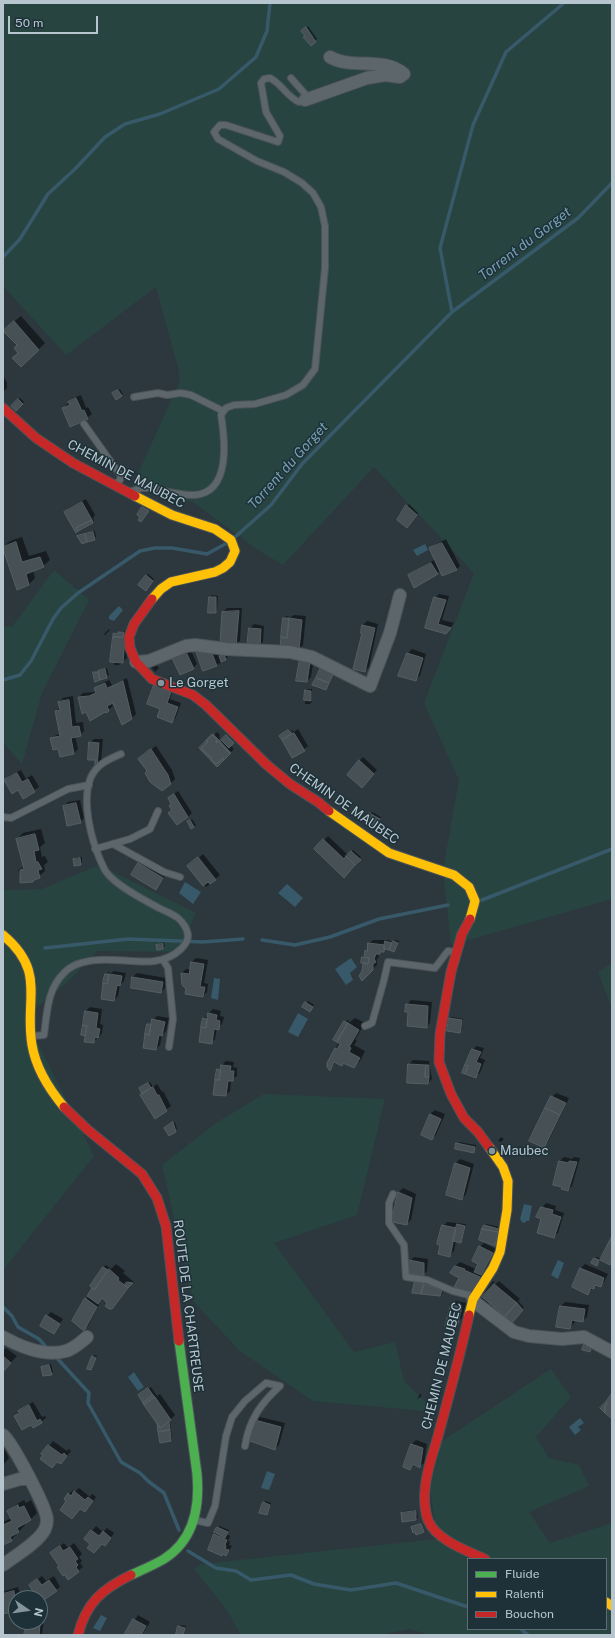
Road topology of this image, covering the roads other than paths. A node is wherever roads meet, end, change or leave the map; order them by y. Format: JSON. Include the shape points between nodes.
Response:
{"nodes":[{"id":1,"x":330,"y":57,"type":"dead end"},
{"id":2,"x":291,"y":78,"type":"dead end"},
{"id":3,"x":305,"y":100,"type":"junction"},
{"id":4,"x":134,"y":397,"type":"dead end"},
{"id":5,"x":3,"y":408,"type":"edge"},
{"id":6,"x":223,"y":411,"type":"junction"},
{"id":7,"x":84,"y":424,"type":"dead end"},
{"id":8,"x":115,"y":485,"type":"junction"},
{"id":9,"x":129,"y":493,"type":"junction"},
{"id":10,"x":400,"y":595,"type":"dead end"},
{"id":11,"x":136,"y":662,"type":"junction"},
{"id":12,"x":121,"y":754,"type":"dead end"},
{"id":13,"x":89,"y":785,"type":"junction"},
{"id":14,"x":158,"y":811,"type":"dead end"},
{"id":15,"x":3,"y":817,"type":"edge"},
{"id":16,"x":112,"y":844,"type":"junction"},
{"id":17,"x":95,"y":849,"type":"junction"},
{"id":18,"x":180,"y":877,"type":"dead end"},
{"id":19,"x":3,"y":935,"type":"edge"},
{"id":20,"x":456,"y":952,"type":"junction"},
{"id":21,"x":163,"y":960,"type":"junction"},
{"id":22,"x":365,"y":1026,"type":"dead end"},
{"id":23,"x":31,"y":1036,"type":"junction"},
{"id":24,"x":169,"y":1047,"type":"dead end"},
{"id":25,"x":393,"y":1194,"type":"dead end"},
{"id":26,"x":473,"y":1299,"type":"junction"},
{"id":27,"x":3,"y":1337,"type":"edge"},
{"id":28,"x":87,"y":1337,"type":"dead end"},
{"id":29,"x":612,"y":1352,"type":"edge"},
{"id":30,"x":3,"y":1435,"type":"edge"},
{"id":31,"x":245,"y":1446,"type":"dead end"},
{"id":32,"x":30,"y":1479,"type":"junction"},
{"id":33,"x":3,"y":1484,"type":"edge"},
{"id":34,"x":194,"y":1520,"type":"junction"},
{"id":35,"x":483,"y":1558,"type":"edge"},
{"id":36,"x":3,"y":1565,"type":"edge"},
{"id":37,"x":78,"y":1635,"type":"edge"}],
"edges":[{"from":1,"to":3,"type":"street","via":[[339,62],[386,66],[399,69],[404,74],[400,77],[385,75],[367,78]]},
{"from":2,"to":3,"type":"lane","via":[[306,95]]},
{"from":3,"to":6,"type":"lane","via":[[299,102],[292,99],[276,81],[264,79],[261,83],[266,112],[280,136],[278,142],[226,125],[220,125],[214,132],[218,139],[302,183],[321,207],[325,226],[326,268],[315,369],[303,385],[286,395],[255,404],[234,405]]},
{"from":4,"to":6,"type":"lane","via":[[181,393],[191,395]]},
{"from":5,"to":8,"type":"street","name":"CHEMIN DE MAUBEC","via":[[52,449]]},
{"from":6,"to":9,"type":"lane","via":[[221,415],[225,449],[220,477],[211,490],[195,495],[142,488]]},
{"from":7,"to":8,"type":"lane","via":[[120,476]]},
{"from":8,"to":9,"type":"street","name":"CHEMIN DE MAUBEC"},
{"from":9,"to":11,"type":"street","name":"CHEMIN DE MAUBEC","via":[[172,515],[216,529],[231,540],[235,551],[230,562],[223,568],[171,582],[161,588],[143,610],[129,637],[130,648]]},
{"from":10,"to":11,"type":"street","via":[[390,633],[370,686],[312,657],[290,652],[195,645],[186,646],[149,661]]},
{"from":11,"to":20,"type":"street","name":"CHEMIN DE MAUBEC","via":[[152,679],[197,698],[267,765],[337,818],[389,853],[454,875],[469,887],[475,901]]},
{"from":12,"to":13,"type":"lane","via":[[105,760],[91,777]]},
{"from":13,"to":15,"type":"lane","via":[[68,789],[11,818]]},
{"from":13,"to":17,"type":"lane","via":[[89,830]]},
{"from":14,"to":16,"type":"lane","via":[[150,829]]},
{"from":16,"to":17,"type":"lane"},
{"from":16,"to":18,"type":"lane","via":[[164,872]]},
{"from":17,"to":21,"type":"lane","via":[[107,873],[126,889],[178,918],[186,927],[188,936],[185,945],[176,954]]},
{"from":19,"to":23,"type":"street","name":"ROUTE DE LA CHARTREUSE","via":[[19,950],[32,980]]},
{"from":20,"to":22,"type":"lane","via":[[448,951],[434,968],[388,962],[372,1023]]},
{"from":20,"to":26,"type":"street","name":"CHEMIN DE MAUBEC","via":[[445,1001],[439,1062],[451,1094],[464,1118],[478,1132],[503,1167],[508,1181],[507,1210],[500,1252]]},
{"from":21,"to":23,"type":"lane","via":[[98,960],[73,966],[63,973],[50,996],[44,1035]]},
{"from":21,"to":24,"type":"lane","via":[[168,968],[173,1019]]},
{"from":23,"to":34,"type":"street","name":"ROUTE DE LA CHARTREUSE","via":[[38,1068],[58,1100],[142,1174],[161,1206],[166,1226],[179,1348],[196,1467],[198,1490]]},
{"from":25,"to":26,"type":"lane","via":[[389,1203],[389,1223],[404,1245],[406,1277],[427,1280],[469,1295]]},
{"from":26,"to":29,"type":"street","via":[[514,1332],[562,1340],[584,1337]]},
{"from":26,"to":35,"type":"street","name":"CHEMIN DE MAUBEC","via":[[431,1463],[425,1500],[428,1520],[432,1527],[450,1543]]},
{"from":27,"to":28,"type":"street","via":[[22,1347],[46,1352],[66,1351]]},
{"from":30,"to":32,"type":"street"},
{"from":31,"to":34,"type":"lane","via":[[247,1432],[255,1414],[267,1397],[280,1386],[266,1383],[245,1401],[232,1418],[226,1436],[215,1506],[208,1523]]},
{"from":32,"to":33,"type":"street"},
{"from":32,"to":36,"type":"street","via":[[47,1519],[45,1529],[37,1539]]},
{"from":34,"to":37,"type":"street","name":"ROUTE DE LA CHARTREUSE","via":[[178,1548],[158,1562],[104,1590],[90,1604],[82,1618]]}]}
